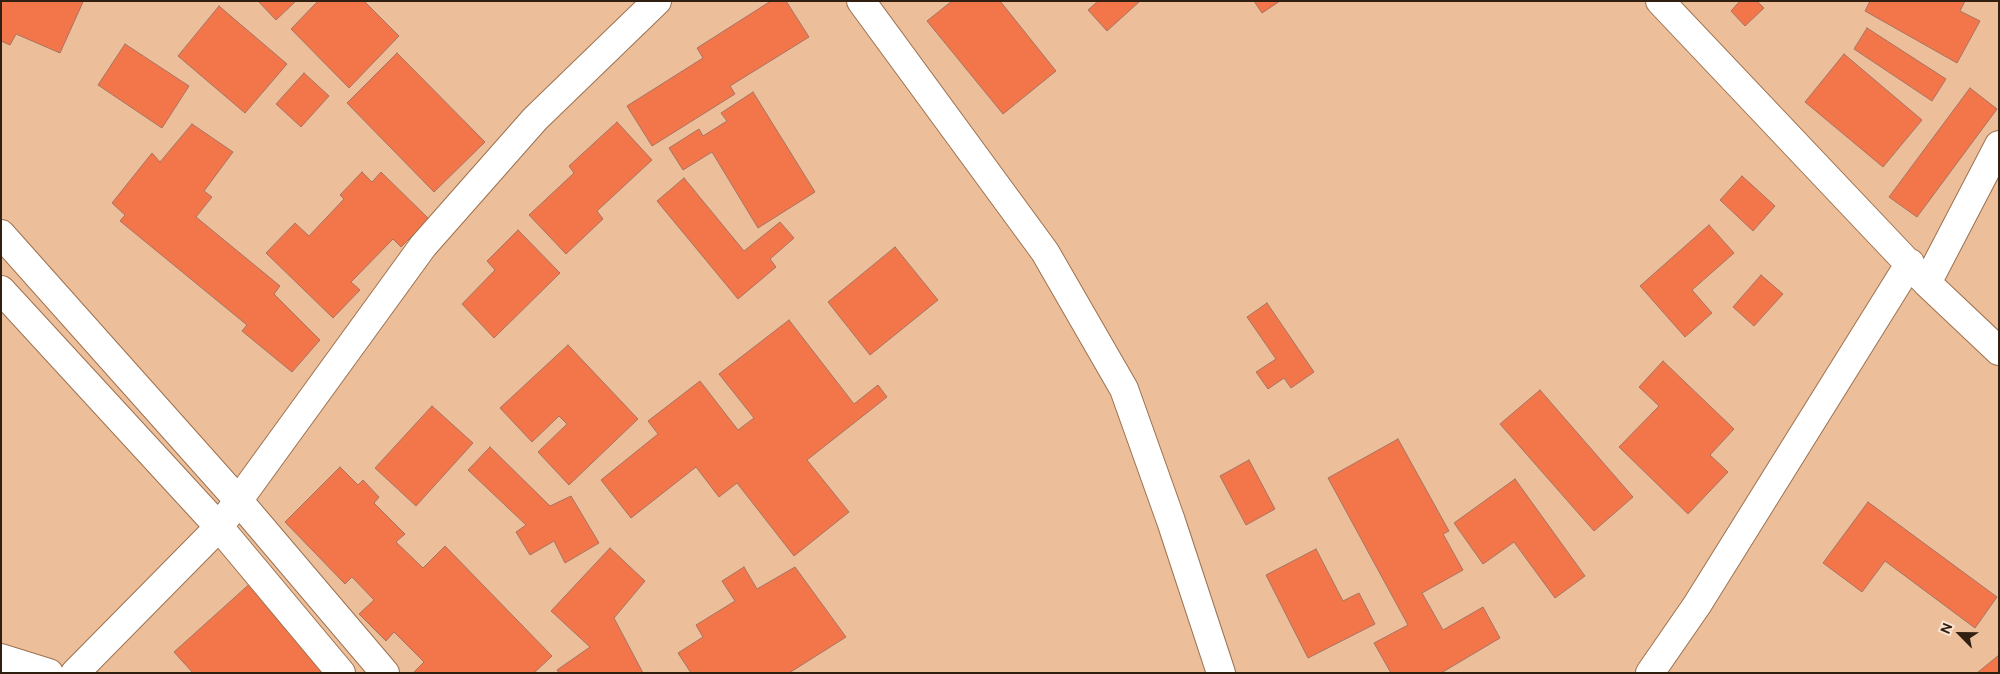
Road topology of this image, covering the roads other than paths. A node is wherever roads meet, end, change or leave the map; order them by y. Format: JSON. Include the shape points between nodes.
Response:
{"nodes":[{"id":1,"x":657,"y":1,"type":"edge"},
{"id":2,"x":861,"y":1,"type":"edge"},
{"id":3,"x":1660,"y":1,"type":"edge"},
{"id":4,"x":1999,"y":145,"type":"edge"},
{"id":5,"x":1,"y":234,"type":"edge"},
{"id":6,"x":1918,"y":273,"type":"junction"},
{"id":7,"x":1,"y":290,"type":"edge"},
{"id":8,"x":1999,"y":351,"type":"edge"},
{"id":9,"x":238,"y":500,"type":"junction"},
{"id":10,"x":219,"y":528,"type":"junction"},
{"id":11,"x":1,"y":658,"type":"edge"},
{"id":12,"x":49,"y":673,"type":"edge"},
{"id":13,"x":75,"y":673,"type":"edge"},
{"id":14,"x":341,"y":673,"type":"edge"},
{"id":15,"x":385,"y":673,"type":"edge"},
{"id":16,"x":1221,"y":673,"type":"edge"},
{"id":17,"x":1650,"y":673,"type":"edge"}],
"edges":[{"from":1,"to":9,"type":"street","via":[[534,119],[423,246]]},
{"from":2,"to":16,"type":"street","via":[[1045,252],[1124,389]]},
{"from":3,"to":6,"type":"street"},
{"from":4,"to":6,"type":"street"},
{"from":5,"to":9,"type":"street"},
{"from":6,"to":8,"type":"street"},
{"from":6,"to":17,"type":"street"},
{"from":7,"to":10,"type":"street"},
{"from":9,"to":10,"type":"street"},
{"from":9,"to":15,"type":"street"},
{"from":10,"to":13,"type":"street"},
{"from":10,"to":14,"type":"street"},
{"from":11,"to":12,"type":"street"}]}
